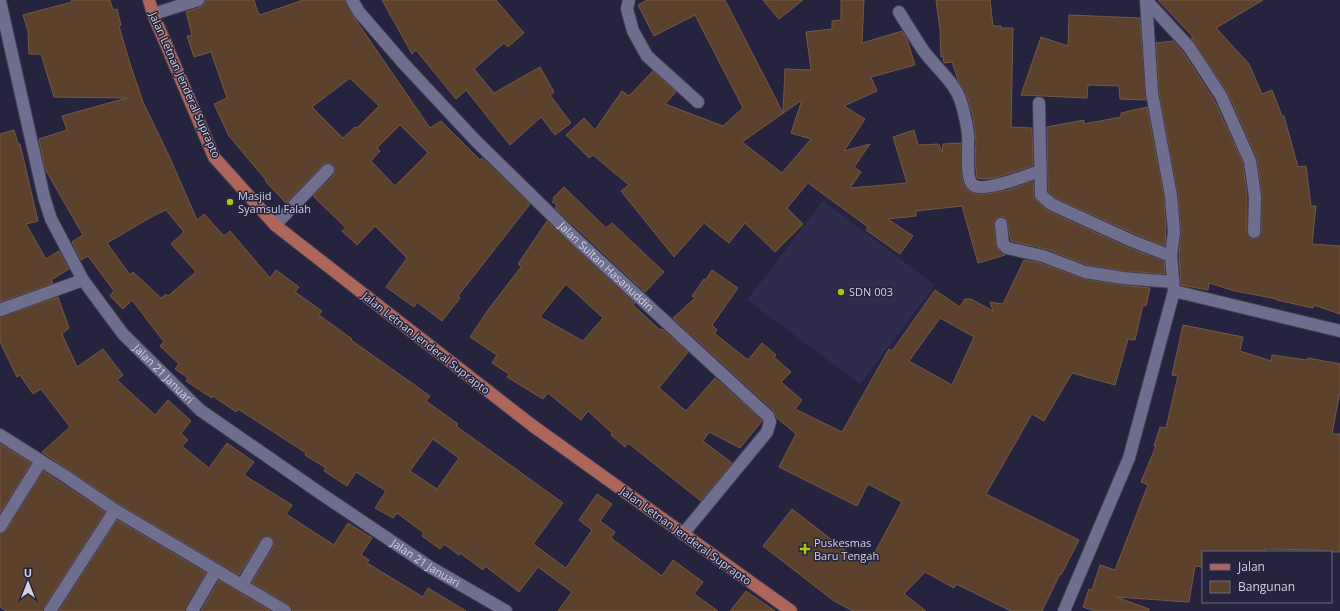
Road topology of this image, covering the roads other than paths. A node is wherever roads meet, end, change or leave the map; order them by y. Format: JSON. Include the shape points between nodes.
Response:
{"nodes":[{"id":1,"x":149,"y":0,"type":"edge"},
{"id":2,"x":198,"y":0,"type":"edge"},
{"id":3,"x":352,"y":0,"type":"edge"},
{"id":4,"x":629,"y":0,"type":"edge"},
{"id":5,"x":1146,"y":0,"type":"edge"},
{"id":6,"x":0,"y":1,"type":"edge"},
{"id":7,"x":899,"y":12,"type":"dead end"},
{"id":8,"x":153,"y":14,"type":"junction"},
{"id":9,"x":698,"y":102,"type":"dead end"},
{"id":10,"x":1039,"y":103,"type":"dead end"},
{"id":11,"x":328,"y":170,"type":"dead end"},
{"id":12,"x":1040,"y":171,"type":"junction"},
{"id":13,"x":1001,"y":224,"type":"dead end"},
{"id":14,"x":275,"y":225,"type":"junction"},
{"id":15,"x":1254,"y":232,"type":"dead end"},
{"id":16,"x":1171,"y":256,"type":"junction"},
{"id":17,"x":83,"y":280,"type":"junction"},
{"id":18,"x":1173,"y":286,"type":"junction"},
{"id":19,"x":0,"y":310,"type":"edge"},
{"id":20,"x":1340,"y":331,"type":"edge"},
{"id":21,"x":0,"y":435,"type":"edge"},
{"id":22,"x":41,"y":461,"type":"junction"},
{"id":23,"x":115,"y":510,"type":"junction"},
{"id":24,"x":0,"y":528,"type":"edge"},
{"id":25,"x":683,"y":534,"type":"junction"},
{"id":26,"x":267,"y":543,"type":"dead end"},
{"id":27,"x":216,"y":570,"type":"junction"},
{"id":28,"x":242,"y":585,"type":"junction"},
{"id":29,"x":501,"y":610,"type":"edge"},
{"id":30,"x":50,"y":611,"type":"edge"},
{"id":31,"x":192,"y":611,"type":"edge"},
{"id":32,"x":284,"y":611,"type":"edge"},
{"id":33,"x":791,"y":611,"type":"edge"},
{"id":34,"x":1064,"y":611,"type":"edge"}],
"edges":[{"from":1,"to":8,"type":"main road","name":"Jalan Letnan Jenderal Suprapto"},
{"from":2,"to":8,"type":"street"},
{"from":3,"to":25,"type":"street","name":"Jalan Sultan Hasanuddin","via":[[359,12],[404,64],[475,140],[576,240],[768,416],[770,422],[767,432]]},
{"from":4,"to":9,"type":"street","via":[[627,10],[633,31],[647,56]]},
{"from":5,"to":15,"type":"street","via":[[1189,47],[1221,96],[1250,161],[1255,197]]},
{"from":5,"to":16,"type":"street","via":[[1152,92],[1171,196],[1174,232]]},
{"from":6,"to":17,"type":"street","name":"Jalan 21 Januari","via":[[44,197],[51,219]]},
{"from":7,"to":12,"type":"street","via":[[924,51],[957,90],[968,135],[968,174],[974,187],[997,185]]},
{"from":8,"to":14,"type":"main road","name":"Jalan Letnan Jenderal Suprapto","via":[[214,158]]},
{"from":10,"to":12,"type":"street"},
{"from":11,"to":14,"type":"street"},
{"from":12,"to":16,"type":"street","via":[[1042,195],[1051,204]]},
{"from":13,"to":18,"type":"street","via":[[1007,248],[1042,256],[1085,272]]},
{"from":14,"to":25,"type":"main road","name":"Jalan Letnan Jenderal Suprapto","via":[[533,426]]},
{"from":16,"to":18,"type":"street"},
{"from":17,"to":19,"type":"street"},
{"from":17,"to":29,"type":"street","name":"Jalan 21 Januari","via":[[123,334],[200,410],[430,567]]},
{"from":18,"to":20,"type":"street"},
{"from":18,"to":34,"type":"street","via":[[1129,458]]},
{"from":21,"to":22,"type":"street"},
{"from":22,"to":23,"type":"street"},
{"from":22,"to":24,"type":"street"},
{"from":23,"to":27,"type":"street"},
{"from":23,"to":30,"type":"street"},
{"from":25,"to":33,"type":"main road","name":"Jalan Letnan Jenderal Suprapto"},
{"from":26,"to":28,"type":"street"},
{"from":27,"to":28,"type":"street"},
{"from":27,"to":31,"type":"street"},
{"from":28,"to":32,"type":"street"}]}
